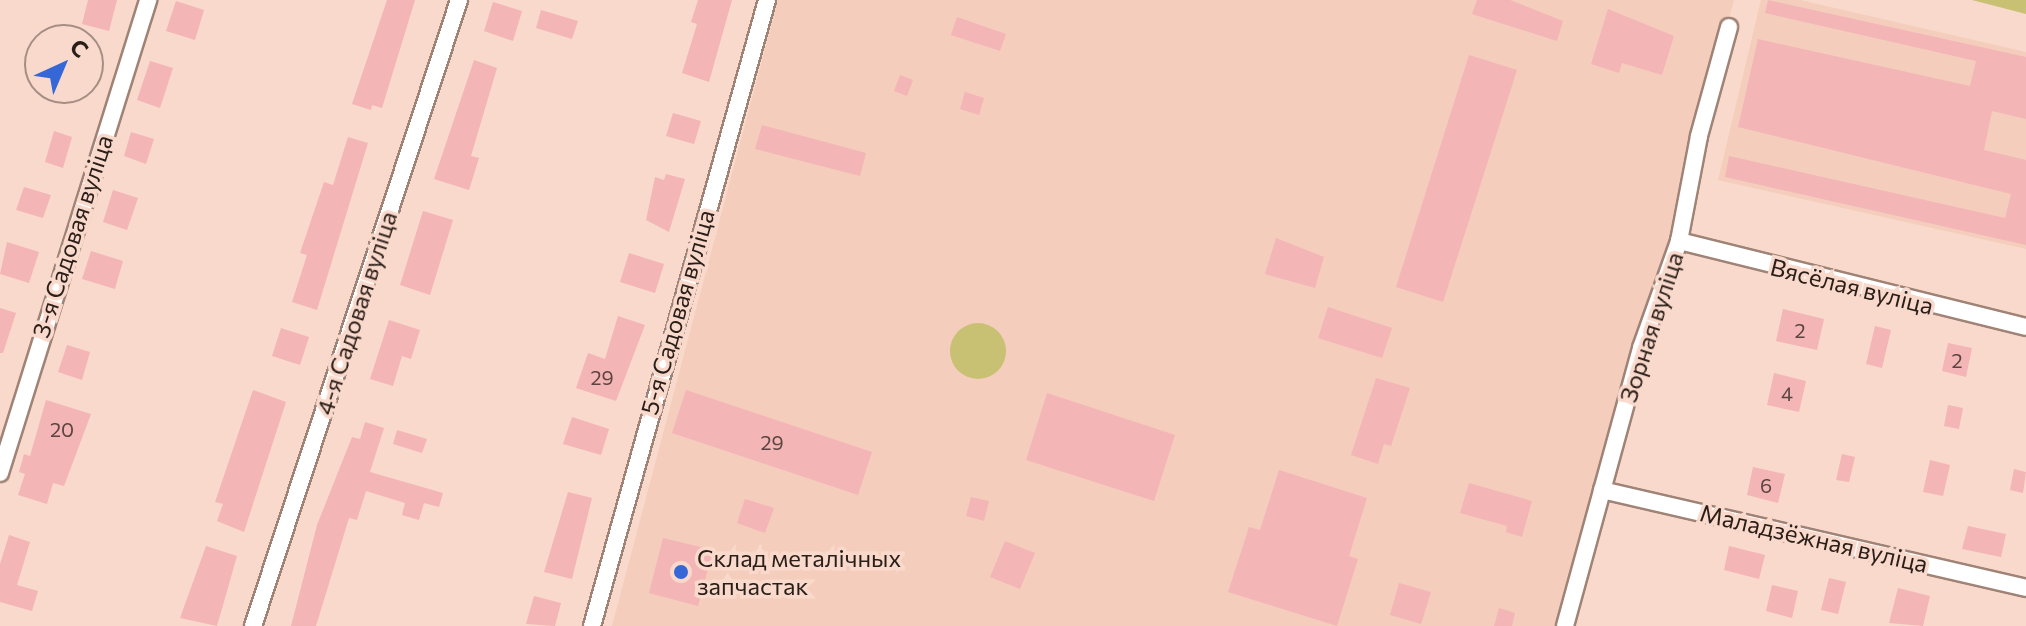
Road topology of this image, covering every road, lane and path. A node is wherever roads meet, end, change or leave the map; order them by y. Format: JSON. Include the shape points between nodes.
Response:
{"nodes":[{"id":1,"x":148,"y":0,"type":"edge"},
{"id":2,"x":459,"y":0,"type":"edge"},
{"id":3,"x":767,"y":0,"type":"edge"},
{"id":4,"x":1729,"y":27,"type":"dead end"},
{"id":5,"x":1679,"y":241,"type":"junction"},
{"id":6,"x":2026,"y":327,"type":"edge"},
{"id":7,"x":0,"y":473,"type":"edge"},
{"id":8,"x":1602,"y":490,"type":"junction"},
{"id":9,"x":2026,"y":588,"type":"edge"},
{"id":10,"x":253,"y":626,"type":"edge"},
{"id":11,"x":592,"y":626,"type":"edge"},
{"id":12,"x":1565,"y":626,"type":"edge"}],
"edges":[{"from":1,"to":7,"type":"street","name":"3-я Садовая вуліца"},
{"from":2,"to":10,"type":"street","name":"4-я Садовая вуліца"},
{"from":3,"to":11,"type":"street","name":"5-я Садовая вуліца"},
{"from":4,"to":5,"type":"street","name":"Зорная вуліца","via":[[1699,136]]},
{"from":5,"to":6,"type":"street","name":"Вясёлая вуліца"},
{"from":5,"to":8,"type":"street","name":"Зорная вуліца","via":[[1641,348]]},
{"from":8,"to":9,"type":"street","name":"Маладзёжная вуліца"},
{"from":8,"to":12,"type":"street","name":"Зорная вуліца"}]}
